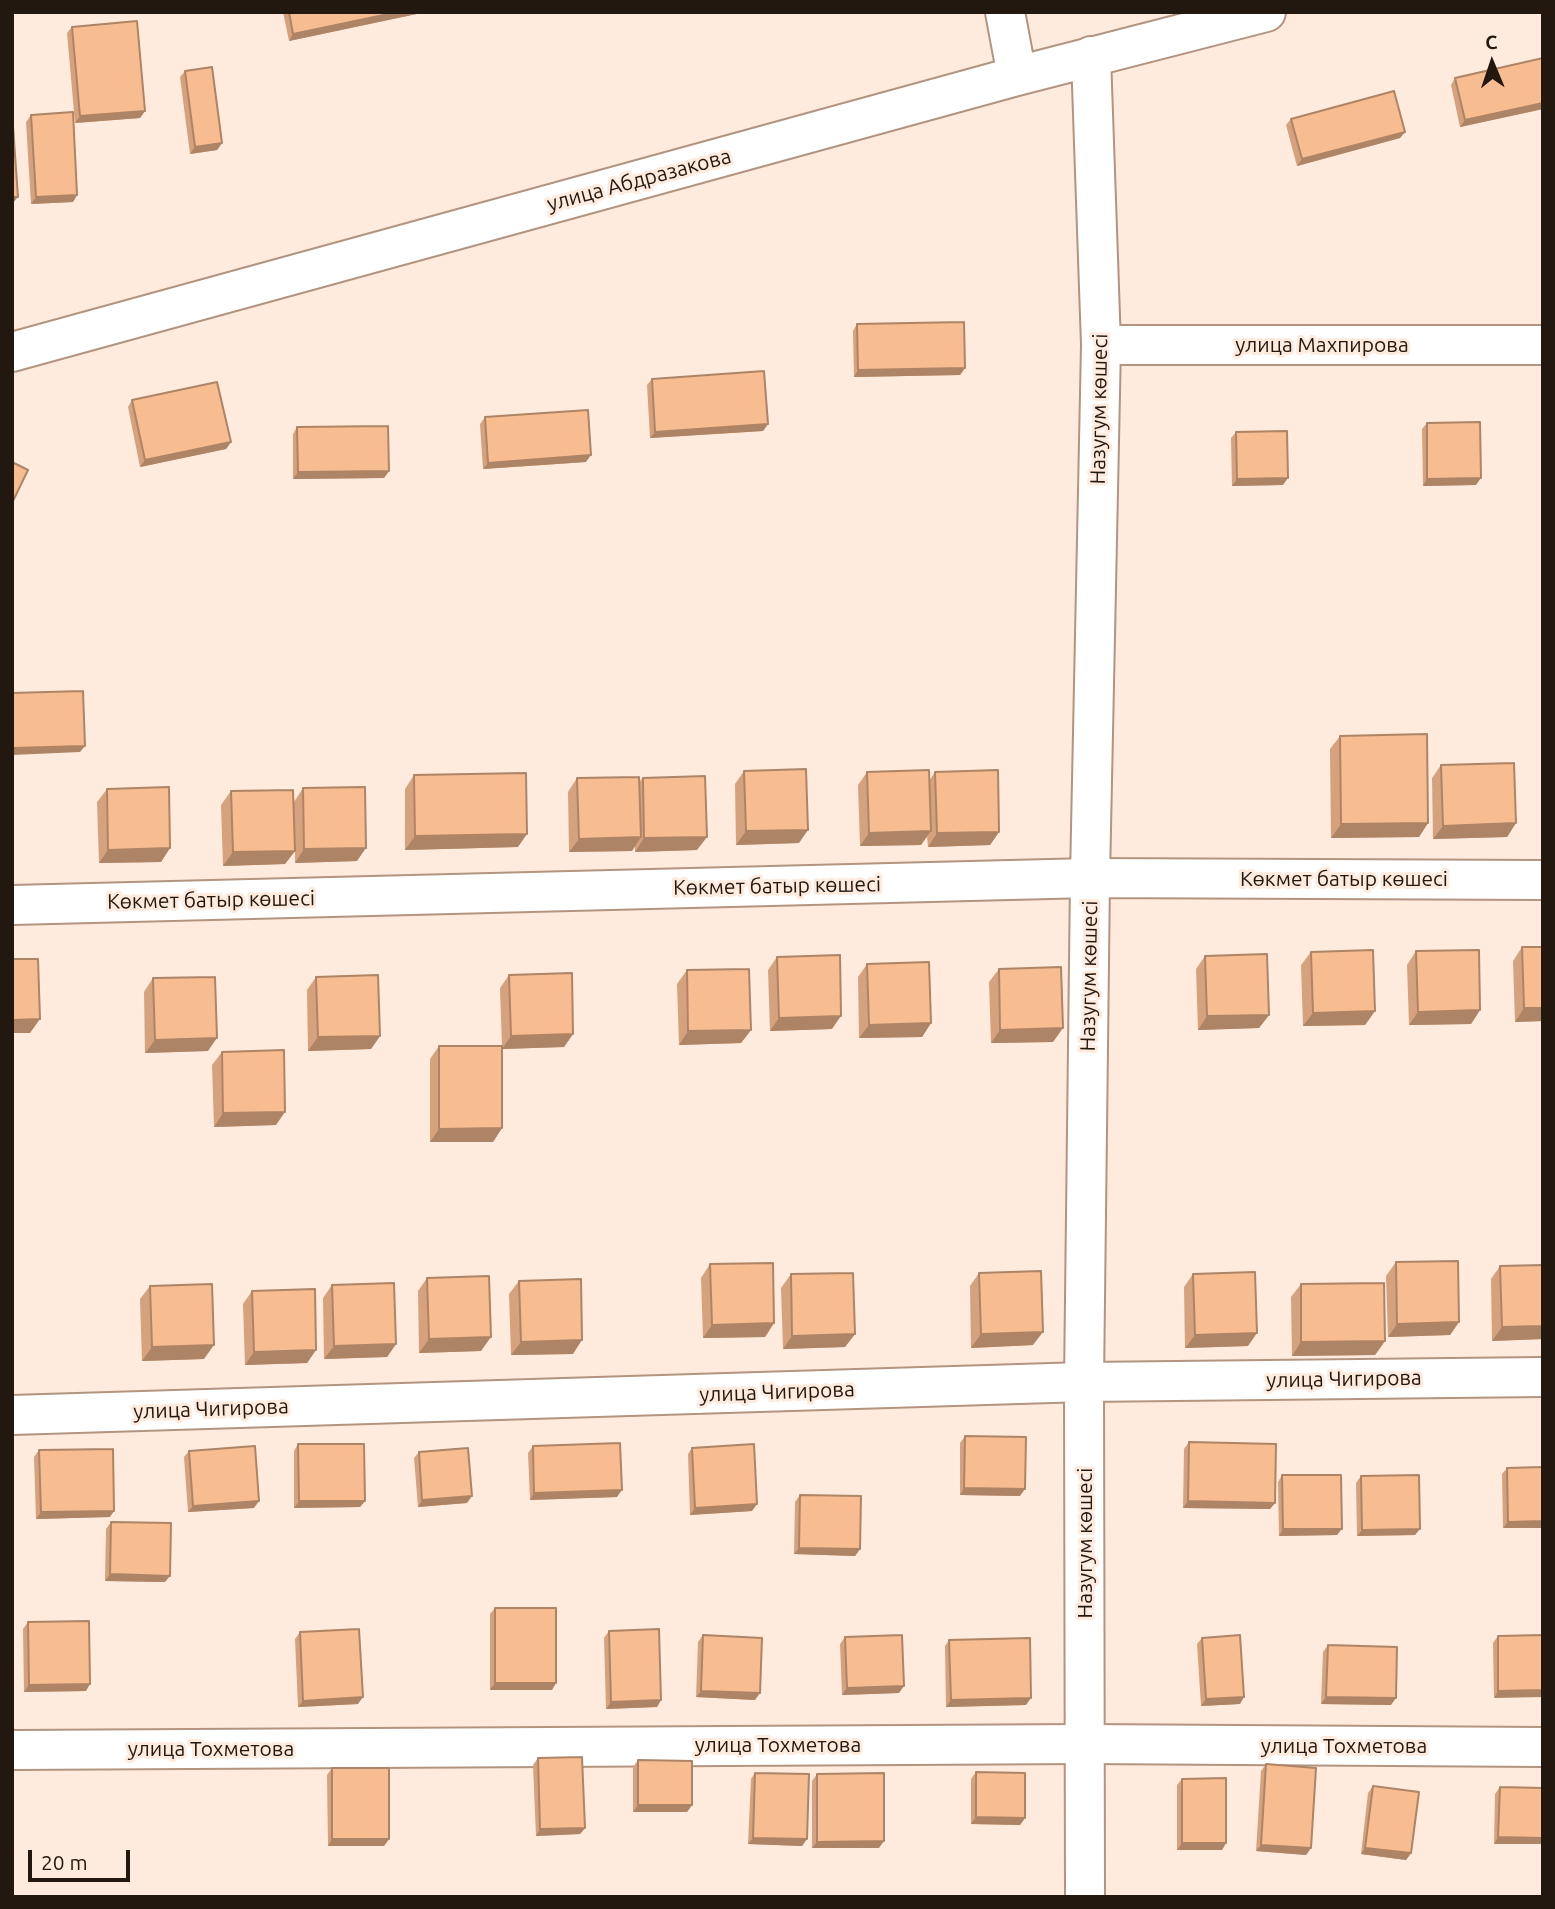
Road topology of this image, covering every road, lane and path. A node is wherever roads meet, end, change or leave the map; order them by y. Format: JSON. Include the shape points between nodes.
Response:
{"nodes":[{"id":1,"x":1005,"y":12,"type":"edge"},
{"id":2,"x":1266,"y":12,"type":"edge"},
{"id":3,"x":1091,"y":56,"type":"junction"},
{"id":4,"x":1017,"y":76,"type":"junction"},
{"id":5,"x":1101,"y":345,"type":"junction"},
{"id":6,"x":1543,"y":345,"type":"edge"},
{"id":7,"x":12,"y":352,"type":"edge"},
{"id":8,"x":1090,"y":878,"type":"junction"},
{"id":9,"x":1543,"y":880,"type":"edge"},
{"id":10,"x":12,"y":905,"type":"edge"},
{"id":11,"x":1543,"y":1377,"type":"edge"},
{"id":12,"x":1084,"y":1382,"type":"junction"},
{"id":13,"x":12,"y":1415,"type":"edge"},
{"id":14,"x":1085,"y":1744,"type":"junction"},
{"id":15,"x":1543,"y":1747,"type":"edge"},
{"id":16,"x":12,"y":1750,"type":"edge"},
{"id":17,"x":1085,"y":1897,"type":"edge"}],
"edges":[{"from":1,"to":4,"type":"street"},
{"from":2,"to":3,"type":"street","name":"улица Абдразакова"},
{"from":3,"to":4,"type":"street","name":"улица Абдразакова"},
{"from":3,"to":5,"type":"street","name":"Назугум көшесі"},
{"from":4,"to":7,"type":"street","name":"улица Абдразакова"},
{"from":5,"to":6,"type":"street","name":"улица Махпирова"},
{"from":5,"to":8,"type":"street","name":"Назугум көшесі"},
{"from":8,"to":9,"type":"street","name":"Көкмет батыр көшесі"},
{"from":8,"to":10,"type":"street","name":"Көкмет батыр көшесі"},
{"from":8,"to":12,"type":"street","name":"Назугум көшесі"},
{"from":11,"to":12,"type":"street","name":"улица Чигирова"},
{"from":12,"to":13,"type":"street","name":"улица Чигирова"},
{"from":12,"to":14,"type":"street","name":"Назугум көшесі"},
{"from":14,"to":15,"type":"street","name":"улица Тохметова"},
{"from":14,"to":16,"type":"street","name":"улица Тохметова"},
{"from":14,"to":17,"type":"street","name":"Назугум көшесі"}]}
